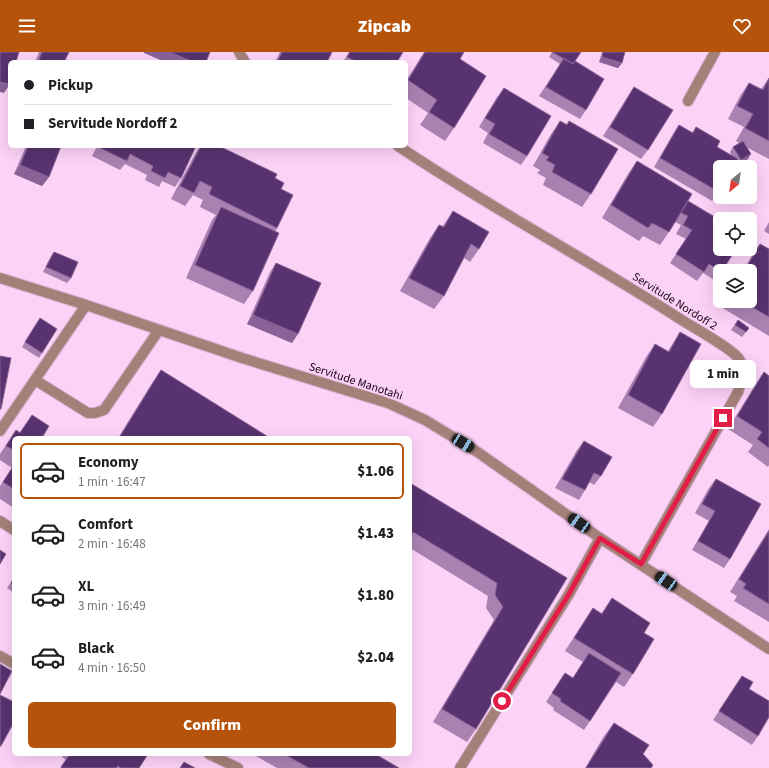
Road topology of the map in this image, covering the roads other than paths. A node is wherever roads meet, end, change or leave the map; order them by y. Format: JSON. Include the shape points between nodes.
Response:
{"nodes":[{"id":1,"x":715,"y":52,"type":"edge"},
{"id":2,"x":688,"y":102,"type":"dead end"},
{"id":3,"x":401,"y":148,"type":"edge"},
{"id":4,"x":0,"y":278,"type":"edge"},
{"id":5,"x":86,"y":305,"type":"junction"},
{"id":6,"x":158,"y":330,"type":"junction"},
{"id":7,"x":35,"y":380,"type":"junction"},
{"id":8,"x":0,"y":432,"type":"edge"},
{"id":9,"x":0,"y":521,"type":"edge"},
{"id":10,"x":12,"y":529,"type":"edge"},
{"id":11,"x":600,"y":538,"type":"junction"},
{"id":12,"x":641,"y":564,"type":"junction"},
{"id":13,"x":769,"y":649,"type":"edge"},
{"id":14,"x":0,"y":656,"type":"edge"},
{"id":15,"x":12,"y":663,"type":"edge"},
{"id":16,"x":213,"y":756,"type":"edge"},
{"id":17,"x":238,"y":768,"type":"edge"},
{"id":18,"x":460,"y":768,"type":"edge"}],
"edges":[{"from":1,"to":2,"type":"street"},
{"from":3,"to":12,"type":"street","name":"Servitude Nordoff 2","via":[[657,304],[740,359],[743,375],[738,392]]},
{"from":4,"to":5,"type":"street","name":"Servitude Manotahi"},
{"from":5,"to":6,"type":"street","name":"Servitude Manotahi"},
{"from":5,"to":7,"type":"street"},
{"from":6,"to":7,"type":"street","via":[[104,410],[88,413]]},
{"from":6,"to":11,"type":"street","name":"Servitude Manotahi","via":[[388,403],[425,420],[476,451]]},
{"from":7,"to":8,"type":"street"},
{"from":9,"to":10,"type":"street"},
{"from":11,"to":12,"type":"street","name":"Servitude Manotahi"},
{"from":11,"to":18,"type":"street","via":[[569,594]]},
{"from":12,"to":13,"type":"street","name":"Servitude Manotahi"},
{"from":14,"to":15,"type":"street"},
{"from":16,"to":17,"type":"street"}]}
